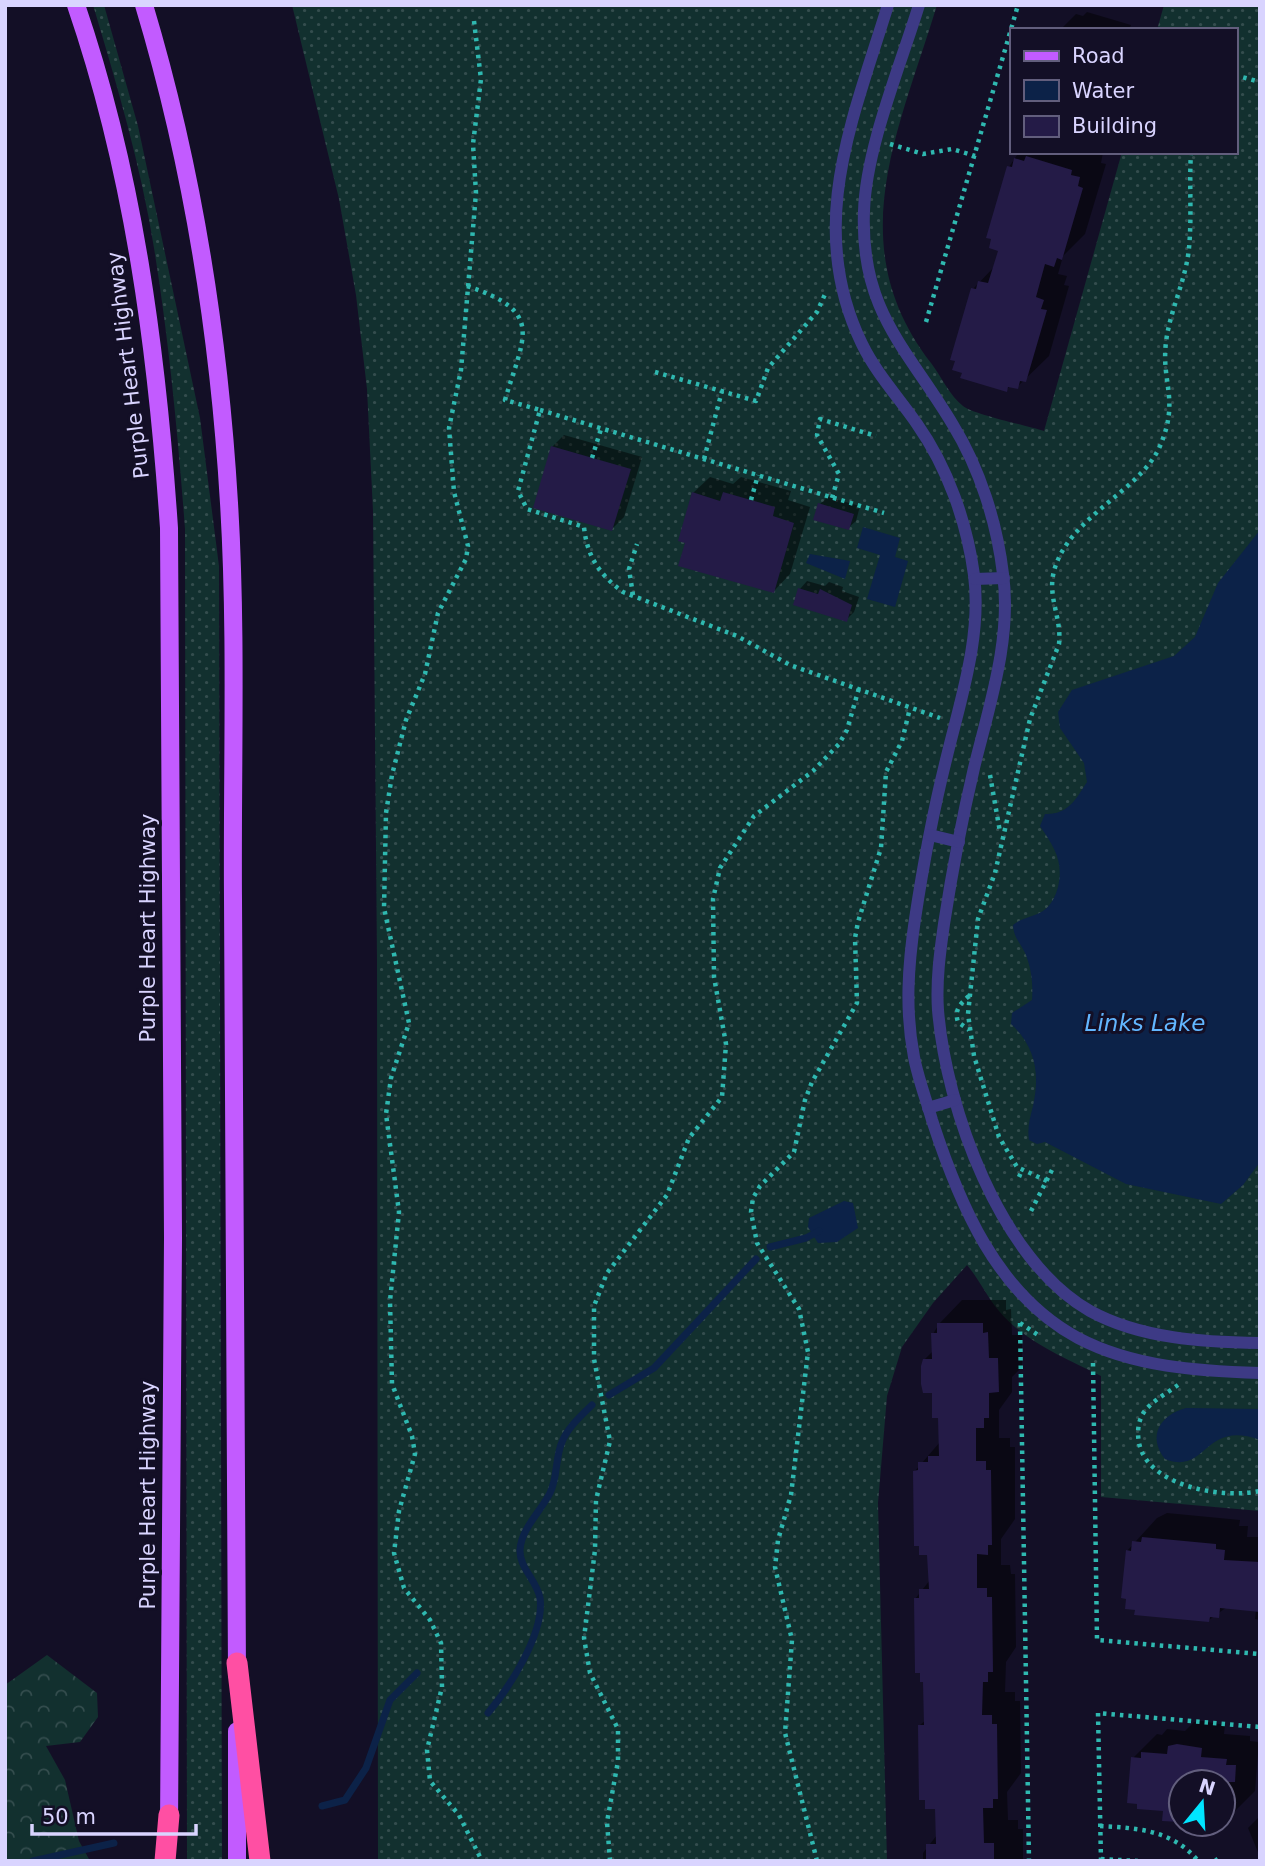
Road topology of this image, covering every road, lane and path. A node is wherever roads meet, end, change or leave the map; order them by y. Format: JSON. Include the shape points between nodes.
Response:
{"nodes":[{"id":1,"x":76,"y":5,"type":"edge"},
{"id":2,"x":144,"y":5,"type":"edge"},
{"id":3,"x":888,"y":5,"type":"edge"},
{"id":4,"x":919,"y":5,"type":"edge"},
{"id":5,"x":1018,"y":5,"type":"edge"},
{"id":6,"x":474,"y":21,"type":"dead end"},
{"id":7,"x":1011,"y":28,"type":"edge"},
{"id":8,"x":1010,"y":33,"type":"edge"},
{"id":9,"x":1237,"y":76,"type":"edge"},
{"id":10,"x":1260,"y":82,"type":"edge"},
{"id":11,"x":878,"y":140,"type":"junction"},
{"id":12,"x":1191,"y":154,"type":"edge"},
{"id":13,"x":975,"y":156,"type":"junction"},
{"id":14,"x":825,"y":284,"type":"dead end"},
{"id":15,"x":467,"y":286,"type":"junction"},
{"id":16,"x":926,"y":322,"type":"dead end"},
{"id":17,"x":655,"y":372,"type":"dead end"},
{"id":18,"x":722,"y":391,"type":"junction"},
{"id":19,"x":540,"y":410,"type":"junction"},
{"id":20,"x":601,"y":429,"type":"junction"},
{"id":21,"x":876,"y":436,"type":"dead end"},
{"id":22,"x":592,"y":458,"type":"dead end"},
{"id":23,"x":704,"y":459,"type":"junction"},
{"id":24,"x":758,"y":475,"type":"junction"},
{"id":25,"x":832,"y":498,"type":"junction"},
{"id":26,"x":751,"y":500,"type":"dead end"},
{"id":27,"x":884,"y":513,"type":"dead end"},
{"id":28,"x":637,"y":544,"type":"dead end"},
{"id":29,"x":1004,"y":578,"type":"junction"},
{"id":30,"x":975,"y":579,"type":"junction"},
{"id":31,"x":633,"y":595,"type":"junction"},
{"id":32,"x":859,"y":688,"type":"junction"},
{"id":33,"x":910,"y":708,"type":"junction"},
{"id":34,"x":940,"y":718,"type":"dead end"},
{"id":35,"x":930,"y":835,"type":"junction"},
{"id":36,"x":959,"y":842,"type":"junction"},
{"id":37,"x":970,"y":996,"type":"junction"},
{"id":38,"x":969,"y":1030,"type":"junction"},
{"id":39,"x":955,"y":1100,"type":"junction"},
{"id":40,"x":928,"y":1108,"type":"junction"},
{"id":41,"x":1053,"y":1168,"type":"dead end"},
{"id":42,"x":1022,"y":1170,"type":"junction"},
{"id":43,"x":1019,"y":1177,"type":"dead end"},
{"id":44,"x":1046,"y":1181,"type":"junction"},
{"id":45,"x":1031,"y":1211,"type":"dead end"},
{"id":46,"x":1020,"y":1323,"type":"dead end"},
{"id":47,"x":1260,"y":1343,"type":"edge"},
{"id":48,"x":1093,"y":1363,"type":"dead end"},
{"id":49,"x":1260,"y":1373,"type":"edge"},
{"id":50,"x":1178,"y":1385,"type":"dead end"},
{"id":51,"x":1260,"y":1491,"type":"edge"},
{"id":52,"x":1260,"y":1654,"type":"edge"},
{"id":53,"x":237,"y":1663,"type":"junction"},
{"id":54,"x":1260,"y":1727,"type":"edge"},
{"id":55,"x":169,"y":1815,"type":"joint"},
{"id":56,"x":1100,"y":1826,"type":"junction"},
{"id":57,"x":1101,"y":1860,"type":"edge"},
{"id":58,"x":167,"y":1861,"type":"edge"},
{"id":59,"x":237,"y":1861,"type":"edge"},
{"id":60,"x":260,"y":1861,"type":"edge"},
{"id":61,"x":482,"y":1861,"type":"edge"},
{"id":62,"x":610,"y":1861,"type":"edge"},
{"id":63,"x":817,"y":1861,"type":"edge"},
{"id":64,"x":1029,"y":1861,"type":"edge"},
{"id":65,"x":1138,"y":1861,"type":"edge"},
{"id":66,"x":1198,"y":1861,"type":"edge"},
{"id":67,"x":1215,"y":1861,"type":"edge"},
{"id":68,"x":1221,"y":1861,"type":"edge"}],
"edges":[{"from":1,"to":55,"type":"main road","name":"Purple Heart Highway","via":[[118,148],[138,245],[163,438],[169,528],[173,1238]]},
{"from":2,"to":53,"type":"main road","via":[[167,82],[199,237],[214,328],[229,508]]},
{"from":3,"to":30,"type":"lane","via":[[839,168],[834,210],[838,270],[862,343],[943,471],[967,537]]},
{"from":4,"to":11,"type":"lane"},
{"from":5,"to":7,"type":"path"},
{"from":6,"to":15,"type":"path","via":[[481,79],[473,144],[476,192]]},
{"from":8,"to":13,"type":"path"},
{"from":9,"to":10,"type":"path"},
{"from":11,"to":13,"type":"path","via":[[923,154],[952,149]]},
{"from":11,"to":29,"type":"lane","via":[[864,211],[866,257],[875,294],[889,330],[954,426],[970,458],[991,519]]},
{"from":12,"to":37,"type":"path","via":[[1189,246],[1164,359],[1171,401],[1167,429],[1153,460],[1094,513],[1055,567],[1052,599],[1061,631],[1059,644],[1030,719],[995,873],[978,919]]},
{"from":13,"to":16,"type":"path"},
{"from":14,"to":18,"type":"path","via":[[824,302],[773,361],[755,401]]},
{"from":15,"to":19,"type":"path","via":[[498,298],[523,321],[518,365],[505,400]]},
{"from":15,"to":61,"type":"path","via":[[461,370],[449,428],[466,559],[438,613],[425,674],[399,748],[386,813],[384,908],[409,1023],[391,1078],[386,1114],[399,1212],[390,1301],[392,1384],[415,1454],[394,1553],[404,1588],[430,1620],[441,1643],[442,1687],[427,1750],[430,1781],[459,1815]]},
{"from":17,"to":18,"type":"path"},
{"from":18,"to":23,"type":"path"},
{"from":19,"to":20,"type":"path"},
{"from":19,"to":31,"type":"path","via":[[518,491],[527,509],[584,527],[591,559],[610,582]]},
{"from":20,"to":22,"type":"path"},
{"from":20,"to":23,"type":"path"},
{"from":21,"to":25,"type":"path","via":[[820,419],[817,435],[839,474]]},
{"from":23,"to":24,"type":"path"},
{"from":24,"to":25,"type":"path"},
{"from":24,"to":26,"type":"path"},
{"from":25,"to":27,"type":"path"},
{"from":28,"to":31,"type":"path","via":[[629,569]]},
{"from":29,"to":30,"type":"lane"},
{"from":29,"to":36,"type":"lane","via":[[1001,648]]},
{"from":30,"to":35,"type":"lane","via":[[966,678]]},
{"from":31,"to":32,"type":"path","via":[[737,636],[790,665]]},
{"from":32,"to":33,"type":"path"},
{"from":32,"to":62,"type":"path","via":[[839,744],[814,771],[754,816],[720,868],[713,899],[714,976],[726,1044],[722,1097],[689,1139],[667,1195],[607,1273],[594,1306],[594,1359],[610,1441],[596,1500],[584,1638],[590,1673],[618,1728],[618,1761],[607,1822]]},
{"from":33,"to":34,"type":"path"},
{"from":33,"to":63,"type":"path","via":[[902,741],[886,772],[881,848],[856,930],[857,1003],[812,1082],[794,1152],[760,1186],[751,1212],[757,1242],[799,1310],[808,1352],[791,1495],[775,1567],[792,1640],[785,1733]]},
{"from":35,"to":36,"type":"lane"},
{"from":35,"to":40,"type":"lane","via":[[908,983],[914,1059]]},
{"from":36,"to":39,"type":"lane","via":[[938,983],[943,1053]]},
{"from":37,"to":38,"type":"path"},
{"from":37,"to":38,"type":"path","via":[[956,1015]]},
{"from":38,"to":42,"type":"path","via":[[999,1137]]},
{"from":39,"to":40,"type":"lane"},
{"from":39,"to":47,"type":"lane","via":[[1001,1215],[1041,1270],[1068,1295],[1091,1311],[1150,1332],[1184,1339]]},
{"from":40,"to":49,"type":"lane","via":[[990,1255],[1049,1317],[1077,1337],[1142,1361],[1180,1369]]},
{"from":41,"to":44,"type":"path"},
{"from":42,"to":43,"type":"path"},
{"from":42,"to":44,"type":"path"},
{"from":44,"to":45,"type":"path"},
{"from":46,"to":64,"type":"path"},
{"from":48,"to":52,"type":"path","via":[[1097,1640]]},
{"from":50,"to":51,"type":"path","via":[[1145,1411],[1138,1424],[1142,1452],[1151,1466],[1166,1477],[1194,1486],[1244,1495]]},
{"from":53,"to":59,"type":"main road"},
{"from":53,"to":60,"type":"highway"},
{"from":54,"to":56,"type":"path","via":[[1098,1713]]},
{"from":55,"to":58,"type":"highway"},
{"from":56,"to":57,"type":"path"},
{"from":56,"to":66,"type":"path","via":[[1162,1834]]},
{"from":57,"to":65,"type":"path"},
{"from":67,"to":68,"type":"path"}]}
